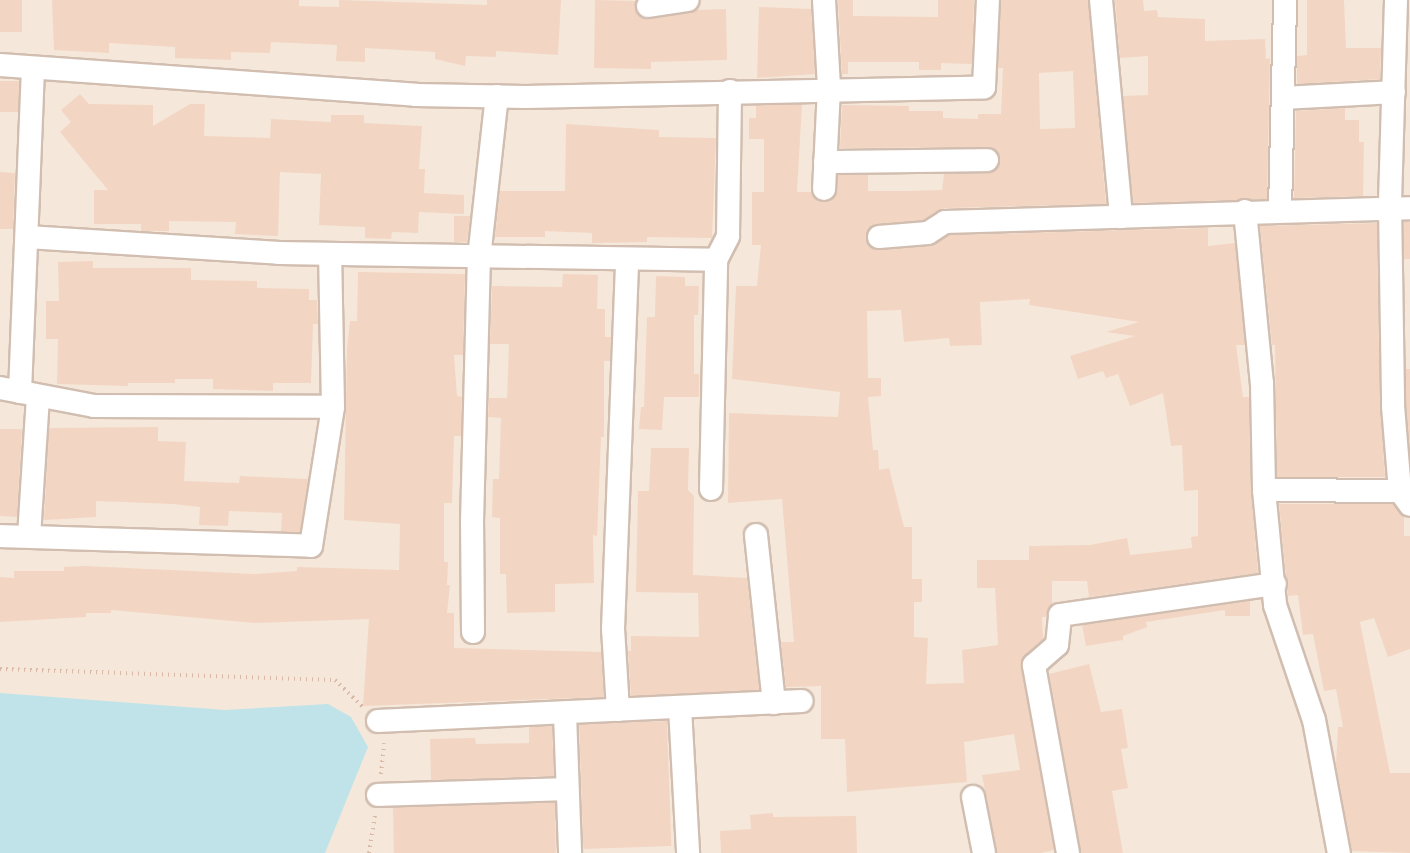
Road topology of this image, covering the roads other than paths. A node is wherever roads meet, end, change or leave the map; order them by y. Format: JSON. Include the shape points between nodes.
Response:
{"nodes":[{"id":1,"x":688,"y":0,"type":"edge"},
{"id":2,"x":824,"y":0,"type":"edge"},
{"id":3,"x":988,"y":0,"type":"edge"},
{"id":4,"x":1101,"y":0,"type":"edge"},
{"id":5,"x":1285,"y":0,"type":"edge"},
{"id":6,"x":1396,"y":0,"type":"edge"},
{"id":7,"x":648,"y":6,"type":"dead end"},
{"id":8,"x":0,"y":65,"type":"edge"},
{"id":9,"x":33,"y":68,"type":"junction"},
{"id":10,"x":829,"y":88,"type":"junction"},
{"id":11,"x":730,"y":91,"type":"junction"},
{"id":12,"x":1394,"y":92,"type":"junction"},
{"id":13,"x":497,"y":96,"type":"junction"},
{"id":14,"x":1284,"y":98,"type":"junction"},
{"id":15,"x":987,"y":160,"type":"dead end"},
{"id":16,"x":825,"y":162,"type":"junction"},
{"id":17,"x":824,"y":189,"type":"dead end"},
{"id":18,"x":1400,"y":207,"type":"edge"},
{"id":19,"x":1280,"y":210,"type":"junction"},
{"id":20,"x":1245,"y":211,"type":"junction"},
{"id":21,"x":1121,"y":217,"type":"junction"},
{"id":22,"x":27,"y":237,"type":"junction"},
{"id":23,"x":879,"y":237,"type":"dead end"},
{"id":24,"x":330,"y":254,"type":"junction"},
{"id":25,"x":479,"y":258,"type":"junction"},
{"id":26,"x":716,"y":260,"type":"junction"},
{"id":27,"x":627,"y":261,"type":"junction"},
{"id":28,"x":1402,"y":363,"type":"edge"},
{"id":29,"x":19,"y":392,"type":"edge"},
{"id":30,"x":333,"y":407,"type":"junction"},
{"id":31,"x":711,"y":489,"type":"dead end"},
{"id":32,"x":1264,"y":490,"type":"junction"},
{"id":33,"x":1406,"y":495,"type":"edge"},
{"id":34,"x":756,"y":535,"type":"dead end"},
{"id":35,"x":0,"y":536,"type":"edge"},
{"id":36,"x":29,"y":536,"type":"junction"},
{"id":37,"x":1275,"y":584,"type":"junction"},
{"id":38,"x":473,"y":632,"type":"dead end"},
{"id":39,"x":802,"y":701,"type":"dead end"},
{"id":40,"x":774,"y":704,"type":"junction"},
{"id":41,"x":680,"y":708,"type":"junction"},
{"id":42,"x":618,"y":710,"type":"junction"},
{"id":43,"x":565,"y":714,"type":"junction"},
{"id":44,"x":378,"y":721,"type":"road end"},
{"id":45,"x":566,"y":789,"type":"junction"},
{"id":46,"x":378,"y":795,"type":"dead end"},
{"id":47,"x":973,"y":797,"type":"dead end"},
{"id":48,"x":570,"y":853,"type":"edge"},
{"id":49,"x":688,"y":853,"type":"edge"},
{"id":50,"x":984,"y":853,"type":"edge"},
{"id":51,"x":1068,"y":853,"type":"edge"},
{"id":52,"x":1339,"y":853,"type":"edge"}],
"edges":[{"from":1,"to":7,"type":"street"},
{"from":2,"to":10,"type":"street"},
{"from":3,"to":10,"type":"street","via":[[984,87]]},
{"from":4,"to":21,"type":"street"},
{"from":5,"to":14,"type":"street"},
{"from":6,"to":12,"type":"street"},
{"from":8,"to":9,"type":"street"},
{"from":9,"to":13,"type":"street"},
{"from":9,"to":22,"type":"street"},
{"from":10,"to":11,"type":"street"},
{"from":10,"to":16,"type":"street"},
{"from":11,"to":13,"type":"street"},
{"from":11,"to":26,"type":"street","via":[[728,236]]},
{"from":12,"to":14,"type":"street"},
{"from":12,"to":18,"type":"street"},
{"from":13,"to":25,"type":"street"},
{"from":14,"to":19,"type":"street"},
{"from":15,"to":16,"type":"street"},
{"from":16,"to":17,"type":"street"},
{"from":18,"to":19,"type":"street"},
{"from":18,"to":28,"type":"street"},
{"from":19,"to":20,"type":"street"},
{"from":20,"to":21,"type":"street"},
{"from":20,"to":32,"type":"street","via":[[1262,383]]},
{"from":21,"to":23,"type":"street","via":[[945,222],[928,233]]},
{"from":22,"to":24,"type":"street"},
{"from":22,"to":29,"type":"street"},
{"from":24,"to":25,"type":"street"},
{"from":24,"to":30,"type":"street"},
{"from":25,"to":27,"type":"street"},
{"from":25,"to":38,"type":"street"},
{"from":26,"to":27,"type":"street"},
{"from":26,"to":31,"type":"street"},
{"from":27,"to":42,"type":"street","via":[[614,605]]},
{"from":28,"to":33,"type":"street"},
{"from":29,"to":30,"type":"street","via":[[94,406]]},
{"from":29,"to":36,"type":"street"},
{"from":30,"to":36,"type":"street","via":[[310,546]]},
{"from":32,"to":33,"type":"street"},
{"from":32,"to":37,"type":"street"},
{"from":34,"to":40,"type":"street"},
{"from":35,"to":36,"type":"street"},
{"from":37,"to":51,"type":"street","via":[[1059,615],[1057,645],[1034,665]]},
{"from":37,"to":52,"type":"street","via":[[1275,605],[1314,720]]},
{"from":39,"to":40,"type":"street"},
{"from":40,"to":41,"type":"street"},
{"from":41,"to":42,"type":"street"},
{"from":41,"to":49,"type":"street"},
{"from":42,"to":43,"type":"street"},
{"from":43,"to":44,"type":"street"},
{"from":43,"to":45,"type":"street"},
{"from":45,"to":46,"type":"street"},
{"from":45,"to":48,"type":"street"},
{"from":47,"to":50,"type":"street"}]}
